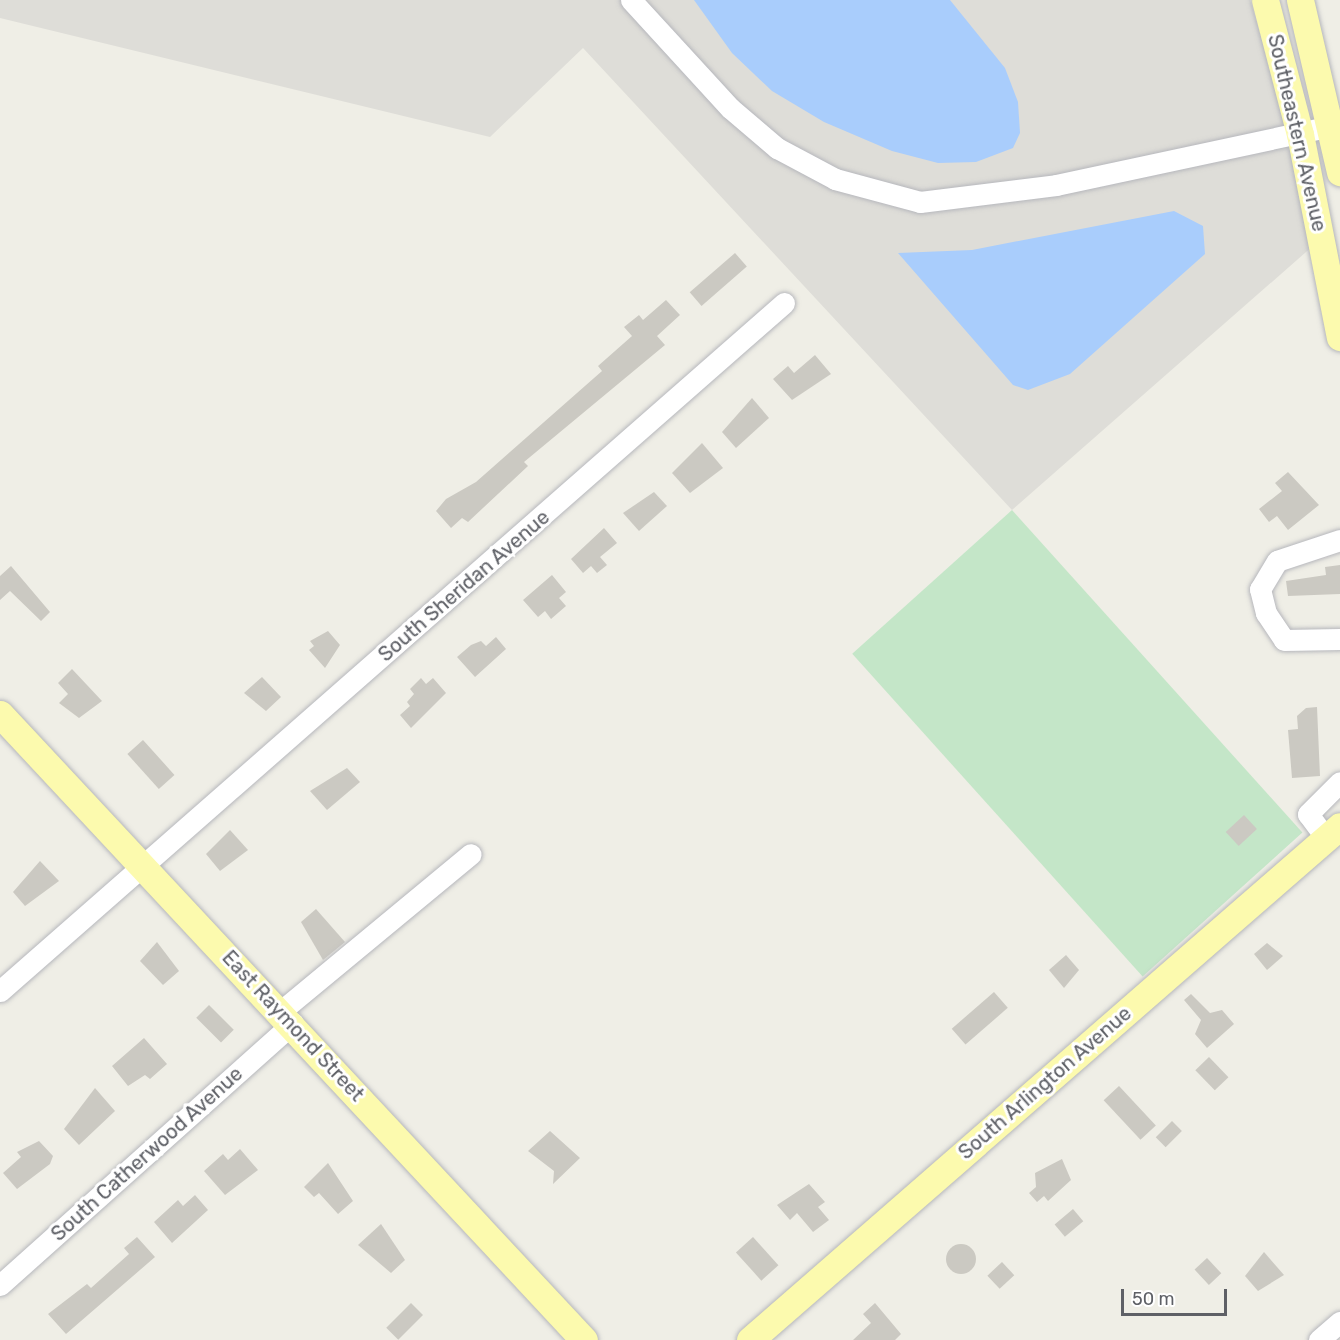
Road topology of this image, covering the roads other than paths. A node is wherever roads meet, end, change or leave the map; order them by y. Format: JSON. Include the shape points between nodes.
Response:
{"nodes":[{"id":1,"x":631,"y":0,"type":"edge"},
{"id":2,"x":1265,"y":0,"type":"edge"},
{"id":3,"x":1300,"y":0,"type":"edge"},
{"id":4,"x":1335,"y":125,"type":"edge"},
{"id":5,"x":1300,"y":134,"type":"junction"},
{"id":6,"x":1340,"y":172,"type":"edge"},
{"id":7,"x":784,"y":303,"type":"dead end"},
{"id":8,"x":1340,"y":337,"type":"edge"},
{"id":9,"x":1340,"y":540,"type":"edge"},
{"id":10,"x":1340,"y":639,"type":"edge"},
{"id":11,"x":4,"y":728,"type":"edge"},
{"id":12,"x":1340,"y":782,"type":"edge"},
{"id":13,"x":1333,"y":832,"type":"edge"},
{"id":14,"x":471,"y":854,"type":"dead end"},
{"id":15,"x":143,"y":868,"type":"junction"},
{"id":16,"x":0,"y":992,"type":"edge"},
{"id":17,"x":287,"y":1017,"type":"junction"},
{"id":18,"x":0,"y":1285,"type":"edge"},
{"id":19,"x":1340,"y":1322,"type":"edge"},
{"id":20,"x":584,"y":1340,"type":"edge"},
{"id":21,"x":750,"y":1340,"type":"edge"},
{"id":22,"x":1319,"y":1340,"type":"edge"}],
"edges":[{"from":1,"to":5,"type":"street","via":[[730,108],[777,148],[835,179],[920,201],[1056,185]]},
{"from":2,"to":5,"type":"main road","name":"Southeastern Avenue"},
{"from":3,"to":4,"type":"main road","name":"Southeastern Avenue"},
{"from":4,"to":5,"type":"street"},
{"from":4,"to":6,"type":"main road","name":"Southeastern Avenue"},
{"from":5,"to":8,"type":"main road","name":"Southeastern Avenue"},
{"from":7,"to":15,"type":"street","name":"South Sheridan Avenue"},
{"from":9,"to":10,"type":"street","via":[[1277,561],[1260,589],[1266,613],[1284,640]]},
{"from":11,"to":15,"type":"main road","name":"East Raymond Street"},
{"from":12,"to":13,"type":"street","via":[[1308,814]]},
{"from":13,"to":21,"type":"main road","name":"South Arlington Avenue"},
{"from":14,"to":17,"type":"street","name":"South Catherwood Avenue"},
{"from":15,"to":16,"type":"street","name":"South Sheridan Avenue"},
{"from":15,"to":17,"type":"main road","name":"East Raymond Street"},
{"from":17,"to":18,"type":"street","name":"South Catherwood Avenue"},
{"from":17,"to":20,"type":"main road","name":"East Raymond Street"},
{"from":19,"to":22,"type":"street"}]}
